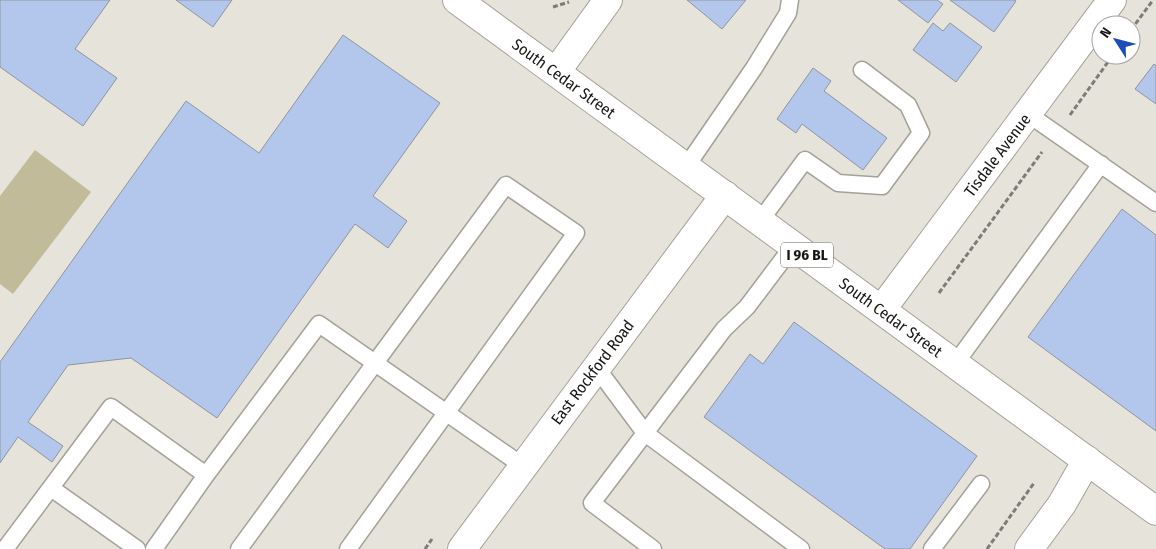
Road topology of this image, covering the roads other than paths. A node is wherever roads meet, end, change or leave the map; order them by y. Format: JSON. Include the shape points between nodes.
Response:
{"nodes":[{"id":1,"x":608,"y":0,"type":"edge"},
{"id":2,"x":790,"y":0,"type":"edge"},
{"id":3,"x":1112,"y":0,"type":"edge"},
{"id":4,"x":465,"y":2,"type":"edge"},
{"id":5,"x":862,"y":70,"type":"dead end"},
{"id":6,"x":556,"y":72,"type":"junction"},
{"id":7,"x":1028,"y":114,"type":"junction"},
{"id":8,"x":1101,"y":164,"type":"junction"},
{"id":9,"x":686,"y":168,"type":"junction"},
{"id":10,"x":725,"y":195,"type":"junction"},
{"id":11,"x":1156,"y":203,"type":"edge"},
{"id":12,"x":760,"y":221,"type":"junction"},
{"id":13,"x":793,"y":246,"type":"junction"},
{"id":14,"x":882,"y":309,"type":"junction"},
{"id":15,"x":375,"y":363,"type":"junction"},
{"id":16,"x":955,"y":364,"type":"junction"},
{"id":17,"x":596,"y":367,"type":"junction"},
{"id":18,"x":446,"y":413,"type":"junction"},
{"id":19,"x":645,"y":433,"type":"junction"},
{"id":20,"x":1087,"y":460,"type":"junction"},
{"id":21,"x":523,"y":466,"type":"junction"},
{"id":22,"x":206,"y":475,"type":"junction"},
{"id":23,"x":981,"y":484,"type":"dead end"},
{"id":24,"x":51,"y":488,"type":"junction"},
{"id":25,"x":1156,"y":511,"type":"edge"},
{"id":26,"x":5,"y":549,"type":"edge"},
{"id":27,"x":137,"y":549,"type":"edge"},
{"id":28,"x":154,"y":549,"type":"edge"},
{"id":29,"x":239,"y":549,"type":"edge"},
{"id":30,"x":348,"y":549,"type":"edge"},
{"id":31,"x":462,"y":549,"type":"edge"},
{"id":32,"x":653,"y":549,"type":"edge"},
{"id":33,"x":801,"y":549,"type":"edge"},
{"id":34,"x":932,"y":549,"type":"edge"},
{"id":35,"x":1029,"y":549,"type":"edge"}],
"edges":[{"from":1,"to":6,"type":"street"},
{"from":2,"to":9,"type":"lane","via":[[788,13]]},
{"from":3,"to":7,"type":"street","name":"Tisdale Avenue"},
{"from":4,"to":6,"type":"street","name":"South Cedar Street","number":"I 96 BL"},
{"from":5,"to":12,"type":"lane","via":[[908,105],[921,133],[882,186],[838,182],[805,160]]},
{"from":6,"to":9,"type":"street","name":"South Cedar Street","number":"I 96 BL"},
{"from":7,"to":8,"type":"lane"},
{"from":7,"to":14,"type":"street","name":"Tisdale Avenue"},
{"from":8,"to":11,"type":"lane"},
{"from":8,"to":16,"type":"lane"},
{"from":9,"to":10,"type":"street","name":"South Cedar Street","number":"I 96 BL"},
{"from":10,"to":12,"type":"street","name":"South Cedar Street","number":"I 96 BL"},
{"from":10,"to":17,"type":"street","name":"East Rockford Road"},
{"from":12,"to":13,"type":"street","name":"South Cedar Street","number":"I 96 BL"},
{"from":13,"to":14,"type":"street","name":"South Cedar Street","number":"I 96 BL"},
{"from":13,"to":19,"type":"lane"},
{"from":14,"to":16,"type":"street","name":"South Cedar Street","number":"I 96 BL"},
{"from":15,"to":18,"type":"lane"},
{"from":15,"to":18,"type":"lane","via":[[506,185],[576,233]]},
{"from":15,"to":22,"type":"lane","via":[[319,324]]},
{"from":15,"to":29,"type":"lane"},
{"from":16,"to":20,"type":"street","name":"South Cedar Street","number":"I 96 BL"},
{"from":17,"to":19,"type":"lane"},
{"from":17,"to":21,"type":"street","name":"East Rockford Road"},
{"from":18,"to":21,"type":"lane"},
{"from":18,"to":30,"type":"lane"},
{"from":19,"to":32,"type":"lane","via":[[592,503]]},
{"from":19,"to":33,"type":"lane"},
{"from":20,"to":25,"type":"street","name":"South Cedar Street","number":"I 96 BL"},
{"from":20,"to":35,"type":"street","via":[[1062,504]]},
{"from":21,"to":31,"type":"street","name":"East Rockford Road"},
{"from":22,"to":24,"type":"lane","via":[[111,407]]},
{"from":22,"to":28,"type":"lane"},
{"from":23,"to":34,"type":"lane"},
{"from":24,"to":26,"type":"lane"},
{"from":24,"to":27,"type":"lane"}]}
